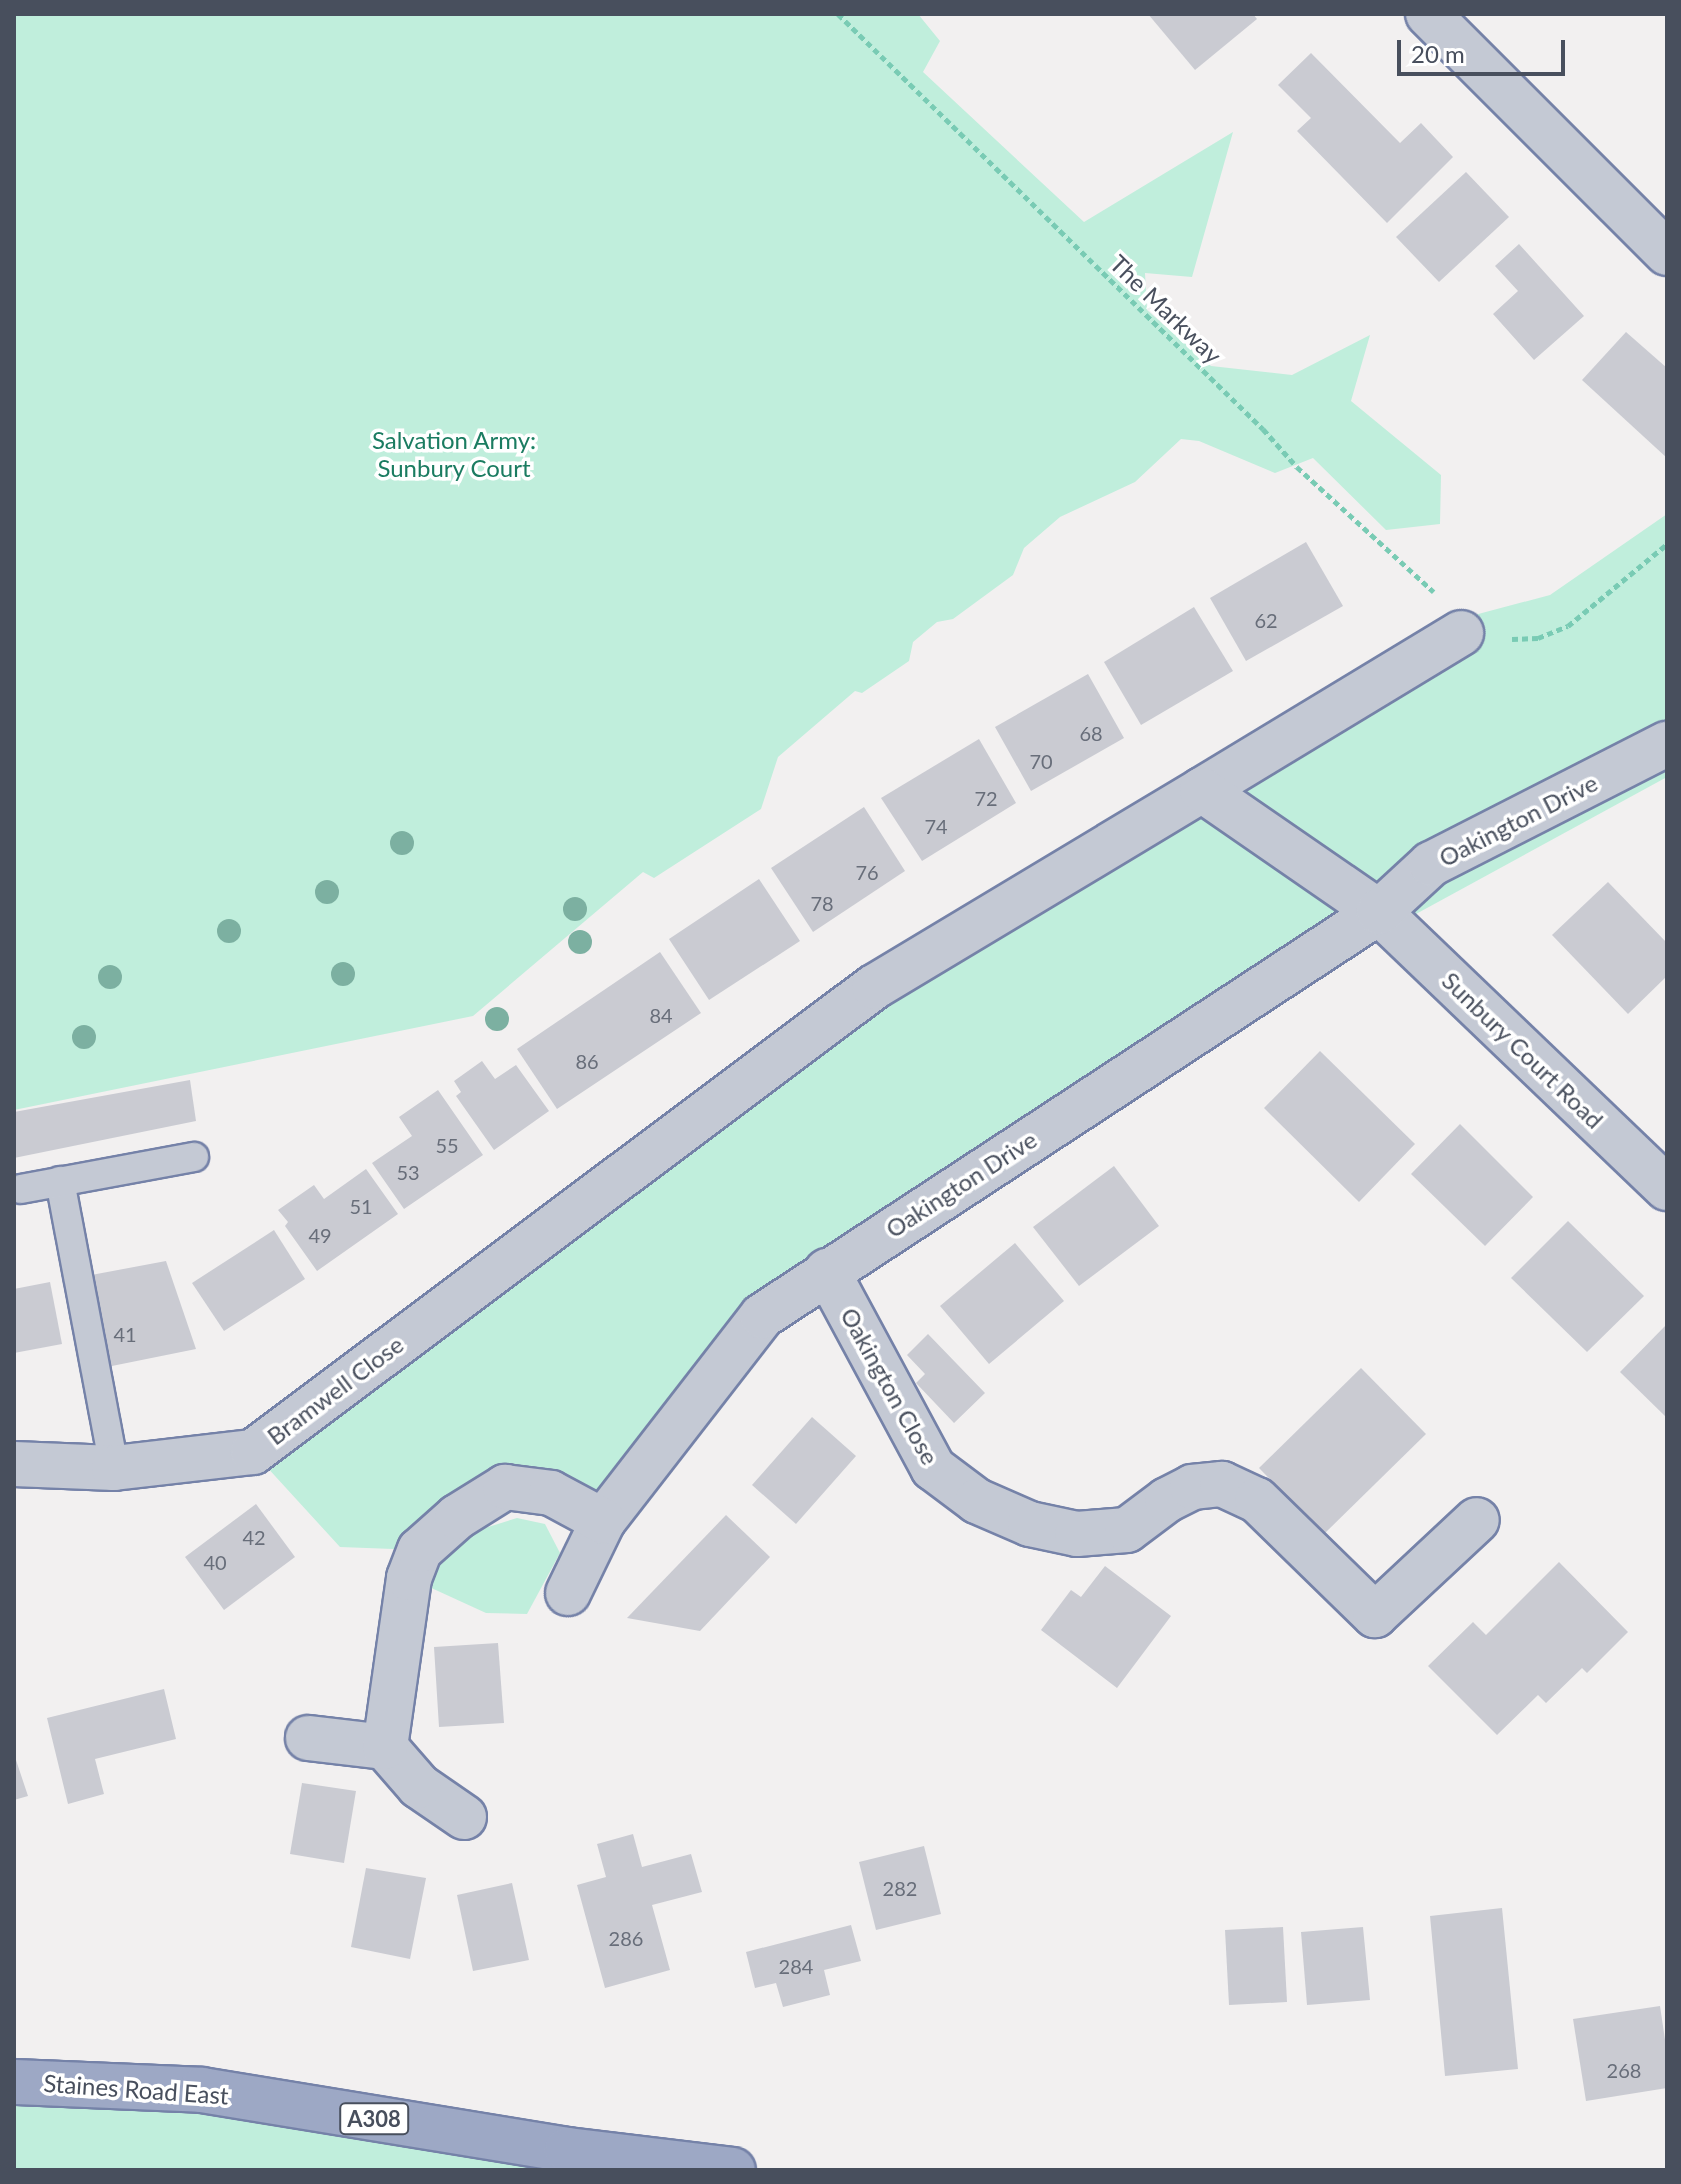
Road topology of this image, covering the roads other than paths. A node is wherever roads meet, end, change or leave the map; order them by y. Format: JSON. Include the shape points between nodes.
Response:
{"nodes":[{"id":1,"x":1428,"y":14,"type":"edge"},
{"id":2,"x":1667,"y":253,"type":"edge"},
{"id":3,"x":1466,"y":630,"type":"road end"},
{"id":4,"x":1667,"y":744,"type":"edge"},
{"id":5,"x":1202,"y":790,"type":"junction"},
{"id":6,"x":1379,"y":912,"type":"junction"},
{"id":7,"x":194,"y":1157,"type":"dead end"},
{"id":8,"x":60,"y":1181,"type":"junction"},
{"id":9,"x":1667,"y":1188,"type":"edge"},
{"id":10,"x":21,"y":1189,"type":"dead end"},
{"id":11,"x":827,"y":1271,"type":"junction"},
{"id":12,"x":14,"y":1464,"type":"edge"},
{"id":13,"x":114,"y":1468,"type":"junction"},
{"id":14,"x":1477,"y":1520,"type":"dead end"},
{"id":15,"x":603,"y":1521,"type":"junction"},
{"id":16,"x":568,"y":1593,"type":"dead end"},
{"id":17,"x":308,"y":1738,"type":"dead end"},
{"id":18,"x":385,"y":1747,"type":"junction"},
{"id":19,"x":464,"y":1817,"type":"dead end"},
{"id":20,"x":14,"y":2082,"type":"edge"},
{"id":21,"x":733,"y":2170,"type":"edge"}],
"edges":[{"from":1,"to":2,"type":"street"},
{"from":3,"to":5,"type":"street"},
{"from":4,"to":6,"type":"street","name":"Oakington Drive","via":[[1431,864]]},
{"from":5,"to":6,"type":"street"},
{"from":5,"to":13,"type":"street","name":"Bramwell Close","via":[[874,987],[253,1452]]},
{"from":6,"to":9,"type":"street","name":"Sunbury Court Road"},
{"from":6,"to":11,"type":"street","name":"Oakington Drive"},
{"from":7,"to":8,"type":"lane"},
{"from":8,"to":10,"type":"lane"},
{"from":8,"to":13,"type":"lane"},
{"from":11,"to":14,"type":"street","name":"Oakington Close","via":[[933,1468],[977,1501],[1030,1524],[1077,1534],[1127,1530],[1192,1487],[1222,1484],[1257,1500],[1375,1615]]},
{"from":11,"to":15,"type":"street","name":"Oakington Drive","via":[[762,1316]]},
{"from":12,"to":13,"type":"street","name":"Bramwell Close"},
{"from":15,"to":16,"type":"street","name":"Oakington Drive"},
{"from":15,"to":18,"type":"street","via":[[551,1493],[505,1487],[457,1517],[420,1550],[409,1578]]},
{"from":17,"to":18,"type":"street"},
{"from":18,"to":19,"type":"street","via":[[419,1786]]},
{"from":20,"to":21,"type":"highway","name":"Staines Road East","number":"A308","via":[[202,2090],[567,2150]]}]}
